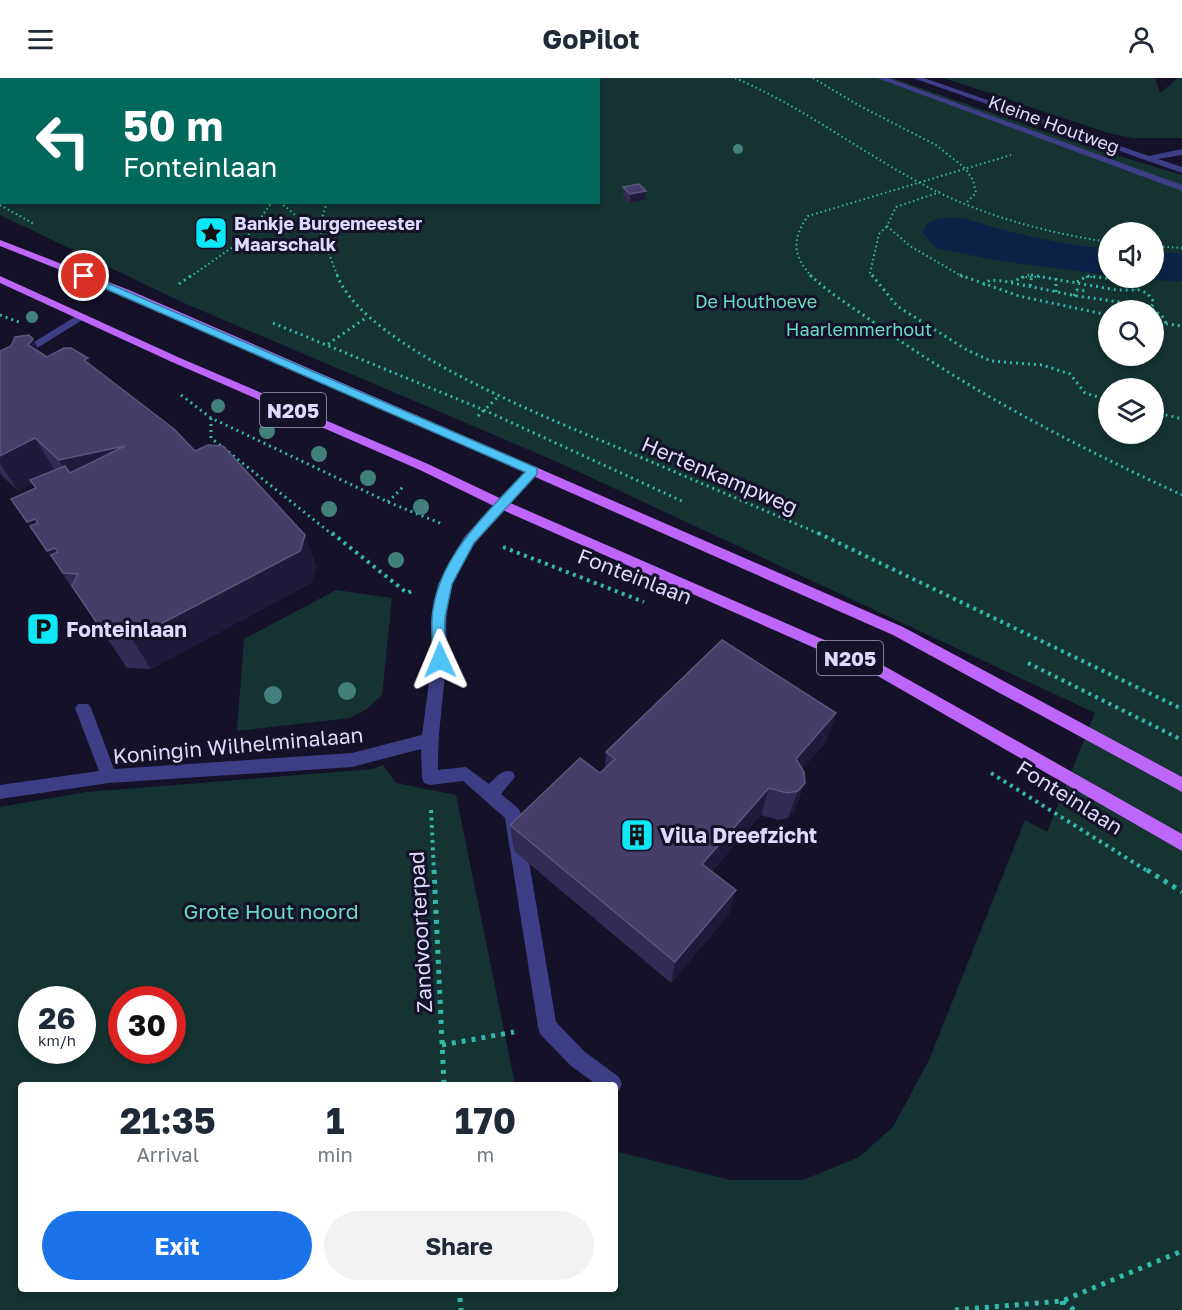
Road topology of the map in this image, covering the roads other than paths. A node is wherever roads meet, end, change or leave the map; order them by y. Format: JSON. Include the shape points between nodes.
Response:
{"nodes":[{"id":1,"x":881,"y":78,"type":"edge"},
{"id":2,"x":917,"y":78,"type":"edge"},
{"id":3,"x":1182,"y":152,"type":"edge"},
{"id":4,"x":1148,"y":158,"type":"junction"},
{"id":5,"x":1182,"y":170,"type":"edge"},
{"id":6,"x":1182,"y":188,"type":"edge"},
{"id":7,"x":0,"y":243,"type":"edge"},
{"id":8,"x":0,"y":279,"type":"edge"},
{"id":9,"x":82,"y":317,"type":"junction"},
{"id":10,"x":0,"y":368,"type":"edge"},
{"id":11,"x":533,"y":471,"type":"junction"},
{"id":12,"x":503,"y":505,"type":"junction"},
{"id":13,"x":83,"y":708,"type":"dead end"},
{"id":14,"x":429,"y":741,"type":"junction"},
{"id":15,"x":109,"y":776,"type":"junction"},
{"id":16,"x":507,"y":777,"type":"dead end"},
{"id":17,"x":1182,"y":785,"type":"edge"},
{"id":18,"x":0,"y":792,"type":"edge"},
{"id":19,"x":490,"y":794,"type":"junction"},
{"id":20,"x":1182,"y":843,"type":"edge"},
{"id":21,"x":609,"y":1082,"type":"edge"}],
"edges":[{"from":1,"to":6,"type":"street","name":"Kleine Houtweg"},
{"from":2,"to":4,"type":"street","name":"Kleine Houtweg"},
{"from":3,"to":4,"type":"street"},
{"from":4,"to":5,"type":"street","name":"Kleine Houtweg"},
{"from":7,"to":11,"type":"main road","number":"N205","via":[[125,292]]},
{"from":8,"to":9,"type":"main road","number":"N205"},
{"from":9,"to":10,"type":"street"},
{"from":9,"to":12,"type":"main road","name":"Fonteinlaan","number":"N205","via":[[424,466]]},
{"from":11,"to":12,"type":"street"},
{"from":11,"to":17,"type":"main road","number":"N205","via":[[898,632]]},
{"from":12,"to":14,"type":"street","via":[[473,536],[445,584]]},
{"from":12,"to":20,"type":"main road","name":"Fonteinlaan","number":"N205","via":[[881,671]]},
{"from":13,"to":15,"type":"street"},
{"from":14,"to":15,"type":"street","name":"Koningin Wilhelminalaan","via":[[352,760]]},
{"from":14,"to":19,"type":"street","via":[[430,778],[466,774]]},
{"from":15,"to":18,"type":"street","name":"Koningin Wilhelminalaan"},
{"from":16,"to":19,"type":"street"},
{"from":19,"to":21,"type":"street","via":[[513,814],[547,1026],[578,1059]]}]}
